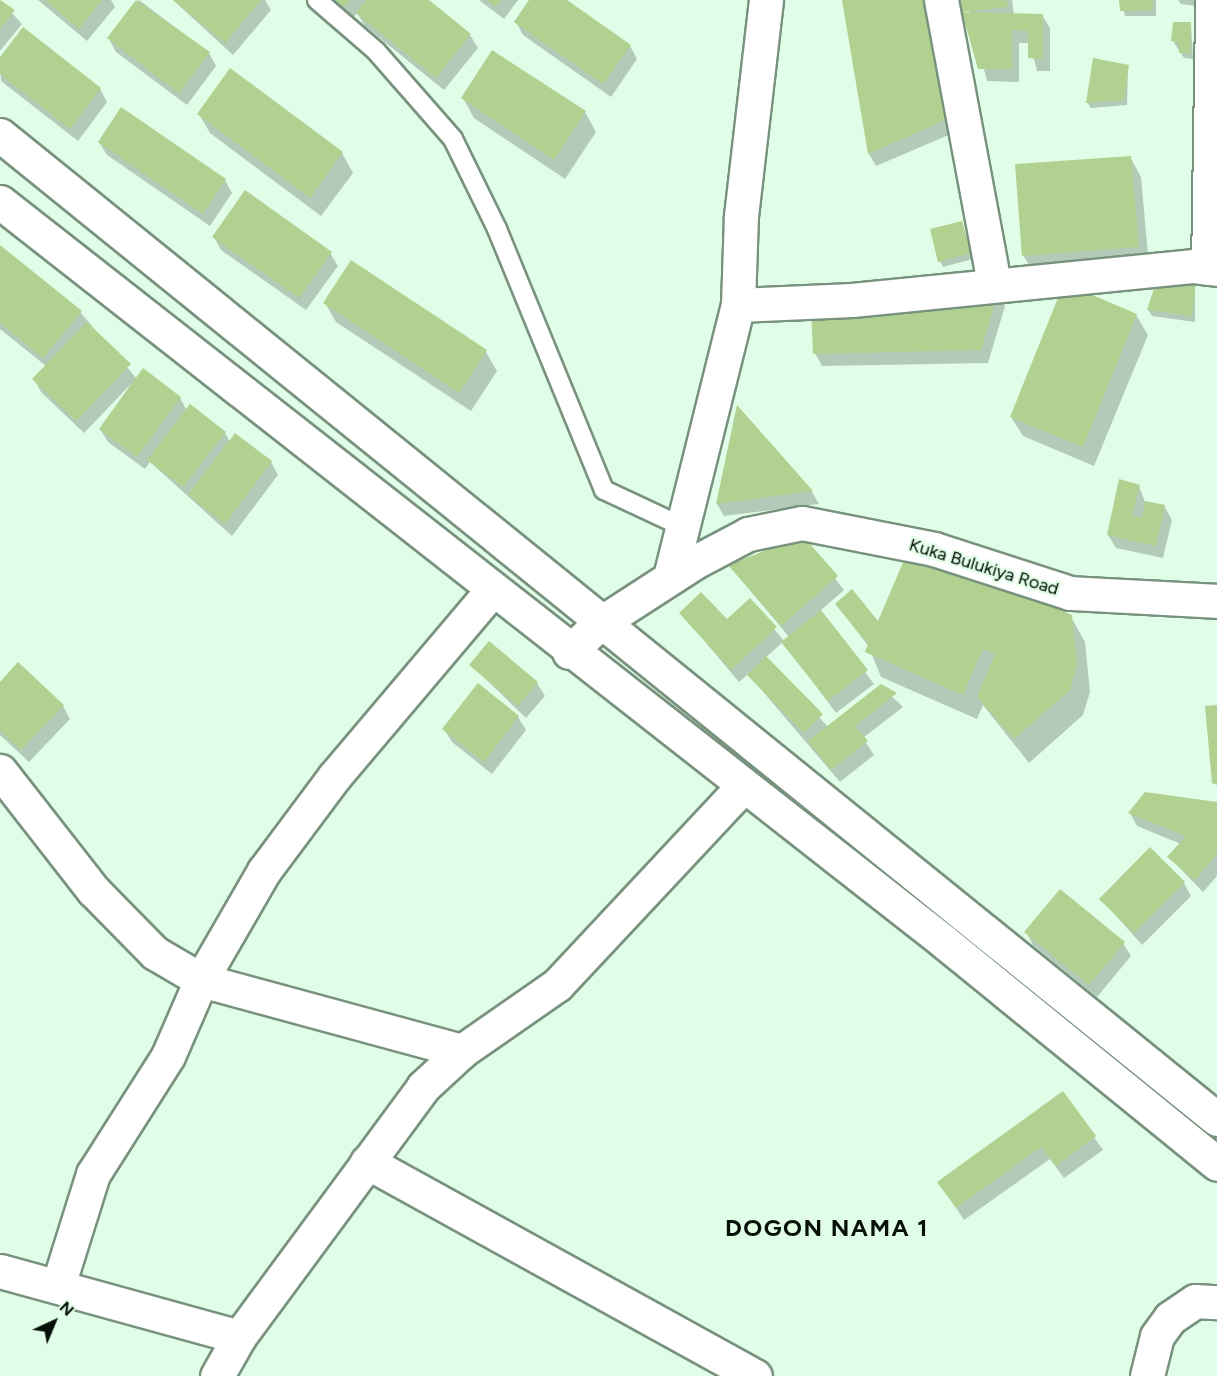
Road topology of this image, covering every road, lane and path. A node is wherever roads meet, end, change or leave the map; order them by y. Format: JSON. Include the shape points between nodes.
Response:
{"nodes":[{"id":1,"x":317,"y":0,"type":"edge"},
{"id":2,"x":766,"y":0,"type":"edge"},
{"id":3,"x":941,"y":0,"type":"edge"},
{"id":4,"x":1213,"y":15,"type":"edge"},
{"id":5,"x":0,"y":135,"type":"edge"},
{"id":6,"x":0,"y":201,"type":"edge"},
{"id":7,"x":1212,"y":268,"type":"edge"},
{"id":8,"x":994,"y":283,"type":"junction"},
{"id":9,"x":738,"y":305,"type":"junction"},
{"id":10,"x":683,"y":527,"type":"junction"},
{"id":11,"x":670,"y":577,"type":"junction"},
{"id":12,"x":491,"y":591,"type":"junction"},
{"id":13,"x":1217,"y":601,"type":"edge"},
{"id":14,"x":600,"y":624,"type":"junction"},
{"id":15,"x":569,"y":652,"type":"junction"},
{"id":16,"x":0,"y":771,"type":"edge"},
{"id":17,"x":742,"y":787,"type":"junction"},
{"id":18,"x":201,"y":980,"type":"junction"},
{"id":19,"x":462,"y":1051,"type":"junction"},
{"id":20,"x":1217,"y":1119,"type":"edge"},
{"id":21,"x":367,"y":1162,"type":"junction"},
{"id":22,"x":1217,"y":1164,"type":"edge"},
{"id":23,"x":0,"y":1271,"type":"edge"},
{"id":24,"x":58,"y":1286,"type":"junction"},
{"id":25,"x":1217,"y":1302,"type":"edge"},
{"id":26,"x":239,"y":1337,"type":"junction"},
{"id":27,"x":217,"y":1376,"type":"edge"},
{"id":28,"x":755,"y":1376,"type":"edge"},
{"id":29,"x":1147,"y":1376,"type":"edge"}],
"edges":[{"from":1,"to":10,"type":"lane","via":[[376,51],[453,138],[497,229],[604,490]]},
{"from":2,"to":9,"type":"street","via":[[741,216]]},
{"from":3,"to":8,"type":"street"},
{"from":4,"to":7,"type":"street"},
{"from":5,"to":14,"type":"street"},
{"from":6,"to":12,"type":"street"},
{"from":7,"to":8,"type":"street"},
{"from":8,"to":9,"type":"street","via":[[852,300]]},
{"from":9,"to":10,"type":"street"},
{"from":10,"to":11,"type":"street"},
{"from":11,"to":13,"type":"street","name":"Kuka Bulukiya Road","via":[[748,534],[802,523],[934,549],[1070,593]]},
{"from":11,"to":14,"type":"street","name":"Kuka Bulukiya Road"},
{"from":12,"to":15,"type":"street"},
{"from":12,"to":18,"type":"street","via":[[285,843]]},
{"from":14,"to":15,"type":"street","name":"Kuka Bulukiya Road"},
{"from":14,"to":20,"type":"street"},
{"from":15,"to":17,"type":"street"},
{"from":16,"to":18,"type":"street","via":[[93,890],[155,953]]},
{"from":17,"to":19,"type":"street","via":[[557,985]]},
{"from":17,"to":22,"type":"street","via":[[943,941]]},
{"from":18,"to":19,"type":"street"},
{"from":18,"to":24,"type":"street","via":[[168,1056],[93,1174]]},
{"from":19,"to":21,"type":"street","via":[[423,1088]]},
{"from":21,"to":26,"type":"street"},
{"from":21,"to":28,"type":"street"},
{"from":23,"to":24,"type":"street"},
{"from":24,"to":26,"type":"street"},
{"from":25,"to":29,"type":"street","via":[[1195,1302],[1170,1318],[1157,1336]]},
{"from":26,"to":27,"type":"street"}]}
